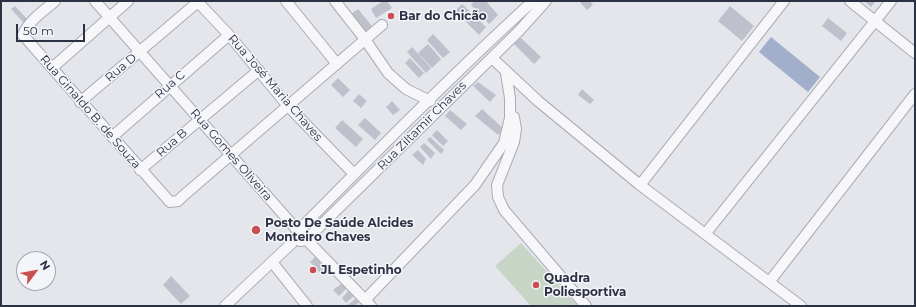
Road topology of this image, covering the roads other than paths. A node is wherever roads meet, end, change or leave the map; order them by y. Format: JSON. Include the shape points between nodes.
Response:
{"nodes":[{"id":1,"x":56,"y":1,"type":"edge"},
{"id":2,"x":95,"y":1,"type":"edge"},
{"id":3,"x":128,"y":1,"type":"edge"},
{"id":4,"x":286,"y":1,"type":"edge"},
{"id":5,"x":335,"y":1,"type":"edge"},
{"id":6,"x":533,"y":1,"type":"edge"},
{"id":7,"x":546,"y":1,"type":"edge"},
{"id":8,"x":784,"y":1,"type":"edge"},
{"id":9,"x":850,"y":1,"type":"edge"},
{"id":10,"x":891,"y":1,"type":"edge"},
{"id":11,"x":198,"y":2,"type":"edge"},
{"id":12,"x":109,"y":17,"type":"junction"},
{"id":13,"x":874,"y":21,"type":"junction"},
{"id":14,"x":510,"y":23,"type":"junction"},
{"id":15,"x":382,"y":25,"type":"dead end"},
{"id":16,"x":519,"y":31,"type":"junction"},
{"id":17,"x":229,"y":35,"type":"junction"},
{"id":18,"x":364,"y":38,"type":"junction"},
{"id":19,"x":140,"y":52,"type":"junction"},
{"id":20,"x":915,"y":53,"type":"edge"},
{"id":21,"x":492,"y":58,"type":"junction"},
{"id":22,"x":337,"y":64,"type":"junction"},
{"id":23,"x":52,"y":68,"type":"junction"},
{"id":24,"x":259,"y":70,"type":"junction"},
{"id":25,"x":506,"y":73,"type":"junction"},
{"id":26,"x":170,"y":86,"type":"junction"},
{"id":27,"x":915,"y":94,"type":"edge"},
{"id":28,"x":510,"y":98,"type":"junction"},
{"id":29,"x":430,"y":100,"type":"junction"},
{"id":30,"x":80,"y":102,"type":"junction"},
{"id":31,"x":288,"y":106,"type":"junction"},
{"id":32,"x":199,"y":118,"type":"junction"},
{"id":33,"x":112,"y":136,"type":"junction"},
{"id":34,"x":230,"y":155,"type":"junction"},
{"id":35,"x":140,"y":170,"type":"junction"},
{"id":36,"x":354,"y":174,"type":"junction"},
{"id":37,"x":640,"y":185,"type":"junction"},
{"id":38,"x":298,"y":231,"type":"junction"},
{"id":39,"x":706,"y":233,"type":"junction"},
{"id":40,"x":306,"y":240,"type":"junction"},
{"id":41,"x":292,"y":243,"type":"junction"},
{"id":42,"x":272,"y":262,"type":"junction"},
{"id":43,"x":770,"y":281,"type":"junction"},
{"id":44,"x":370,"y":304,"type":"edge"},
{"id":45,"x":225,"y":306,"type":"edge"},
{"id":46,"x":307,"y":306,"type":"edge"},
{"id":47,"x":586,"y":306,"type":"edge"},
{"id":48,"x":801,"y":306,"type":"edge"}],
"edges":[{"from":1,"to":23,"type":"street","name":"Rua Ginaldo B. de Souza","via":[[33,20],[23,35]]},
{"from":2,"to":12,"type":"street","name":"Rua Gomes Oliveira"},
{"from":3,"to":12,"type":"street"},
{"from":4,"to":22,"type":"street"},
{"from":5,"to":18,"type":"street"},
{"from":6,"to":14,"type":"street","name":"Rua Ziltamir Chaves"},
{"from":7,"to":16,"type":"street","name":"Rua Ziltamir Chaves"},
{"from":8,"to":37,"type":"street"},
{"from":9,"to":13,"type":"street"},
{"from":10,"to":13,"type":"street"},
{"from":11,"to":17,"type":"street","name":"Rua José Maria Chaves"},
{"from":11,"to":19,"type":"street","name":"Rua D"},
{"from":12,"to":19,"type":"street","name":"Rua Gomes Oliveira"},
{"from":12,"to":23,"type":"street"},
{"from":13,"to":20,"type":"street"},
{"from":13,"to":39,"type":"street"},
{"from":14,"to":16,"type":"street"},
{"from":14,"to":29,"type":"street","name":"Rua Ziltamir Chaves"},
{"from":15,"to":18,"type":"street"},
{"from":16,"to":21,"type":"street","name":"Rua Ziltamir Chaves"},
{"from":17,"to":24,"type":"street","name":"Rua José Maria Chaves"},
{"from":17,"to":26,"type":"street","name":"Rua C"},
{"from":18,"to":22,"type":"street"},
{"from":18,"to":29,"type":"street","via":[[388,73],[406,89]]},
{"from":19,"to":26,"type":"street","name":"Rua Gomes Oliveira"},
{"from":19,"to":30,"type":"street","name":"Rua D"},
{"from":21,"to":25,"type":"street"},
{"from":21,"to":40,"type":"street","name":"Rua Ziltamir Chaves"},
{"from":22,"to":31,"type":"street"},
{"from":23,"to":30,"type":"street","name":"Rua Ginaldo B. de Souza"},
{"from":24,"to":31,"type":"street","name":"Rua José Maria Chaves"},
{"from":24,"to":32,"type":"street","name":"Rua B"},
{"from":25,"to":28,"type":"street"},
{"from":25,"to":37,"type":"street"},
{"from":26,"to":32,"type":"street","name":"Rua Gomes Oliveira"},
{"from":26,"to":33,"type":"street","name":"Rua C"},
{"from":27,"to":43,"type":"street"},
{"from":28,"to":44,"type":"street","via":[[508,131],[504,144],[475,185]]},
{"from":28,"to":47,"type":"street","via":[[515,135],[496,185],[498,197],[504,210]]},
{"from":29,"to":36,"type":"street","name":"Rua Ziltamir Chaves"},
{"from":30,"to":33,"type":"street","name":"Rua Ginaldo B. de Souza"},
{"from":31,"to":34,"type":"street"},
{"from":31,"to":36,"type":"street","name":"Rua José Maria Chaves"},
{"from":32,"to":34,"type":"street","name":"Rua Gomes Oliveira"},
{"from":32,"to":35,"type":"street","name":"Rua B"},
{"from":33,"to":35,"type":"street","name":"Rua Ginaldo B. de Souza"},
{"from":34,"to":35,"type":"street","name":"Rua Ginaldo B. de Souza","via":[[178,201],[170,202]]},
{"from":34,"to":38,"type":"street","name":"Rua Gomes Oliveira"},
{"from":36,"to":38,"type":"street","name":"Rua Ziltamir Chaves"},
{"from":37,"to":39,"type":"street"},
{"from":38,"to":40,"type":"street","name":"Rua Gomes Oliveira"},
{"from":38,"to":41,"type":"street","name":"Rua Ziltamir Chaves"},
{"from":39,"to":43,"type":"street"},
{"from":40,"to":41,"type":"street"},
{"from":40,"to":44,"type":"street","name":"Rua Gomes Oliveira"},
{"from":41,"to":42,"type":"street","name":"Rua Ziltamir Chaves"},
{"from":42,"to":45,"type":"street","name":"Rua Ziltamir Chaves"},
{"from":42,"to":46,"type":"street"},
{"from":43,"to":48,"type":"street"}]}
